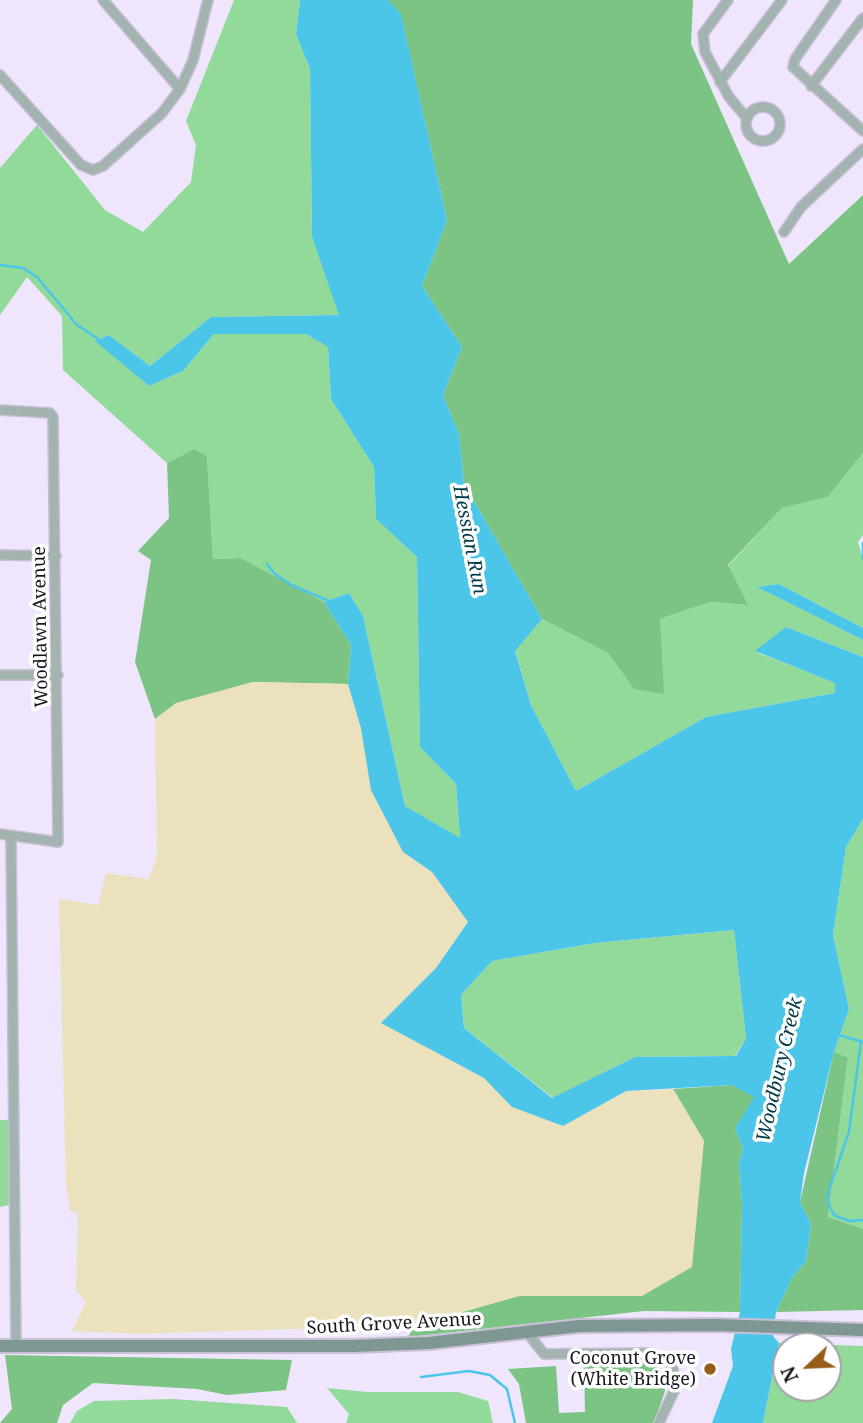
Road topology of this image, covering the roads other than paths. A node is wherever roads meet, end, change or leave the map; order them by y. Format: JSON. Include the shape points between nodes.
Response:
{"nodes":[{"id":1,"x":103,"y":0,"type":"edge"},
{"id":2,"x":208,"y":0,"type":"edge"},
{"id":3,"x":728,"y":0,"type":"edge"},
{"id":4,"x":782,"y":0,"type":"edge"},
{"id":5,"x":836,"y":0,"type":"edge"},
{"id":6,"x":863,"y":18,"type":"edge"},
{"id":7,"x":0,"y":75,"type":"edge"},
{"id":8,"x":720,"y":82,"type":"junction"},
{"id":9,"x":811,"y":86,"type":"junction"},
{"id":10,"x":180,"y":89,"type":"junction"},
{"id":11,"x":745,"y":116,"type":"junction"},
{"id":12,"x":863,"y":131,"type":"edge"},
{"id":13,"x":863,"y":149,"type":"edge"},
{"id":14,"x":784,"y":232,"type":"dead end"},
{"id":15,"x":0,"y":410,"type":"edge"},
{"id":16,"x":0,"y":555,"type":"edge"},
{"id":17,"x":55,"y":556,"type":"junction"},
{"id":18,"x":0,"y":675,"type":"edge"},
{"id":19,"x":58,"y":675,"type":"junction"},
{"id":20,"x":0,"y":834,"type":"edge"},
{"id":21,"x":11,"y":836,"type":"junction"},
{"id":22,"x":0,"y":976,"type":"edge"},
{"id":23,"x":12,"y":976,"type":"junction"},
{"id":24,"x":863,"y":1330,"type":"edge"},
{"id":25,"x":526,"y":1331,"type":"junction"},
{"id":26,"x":0,"y":1346,"type":"edge"},
{"id":27,"x":16,"y":1346,"type":"junction"},
{"id":28,"x":659,"y":1423,"type":"edge"}],
"edges":[{"from":1,"to":10,"type":"street"},
{"from":2,"to":10,"type":"street","via":[[191,66]]},
{"from":3,"to":8,"type":"street","via":[[703,34],[705,51]]},
{"from":4,"to":8,"type":"street"},
{"from":5,"to":9,"type":"street","via":[[795,59],[793,67]]},
{"from":6,"to":9,"type":"street"},
{"from":7,"to":10,"type":"street","via":[[80,164],[93,170],[162,113]]},
{"from":8,"to":11,"type":"street"},
{"from":9,"to":12,"type":"street"},
{"from":11,"to":11,"type":"street","via":[[770,107],[781,124],[779,131],[762,142],[745,126]]},
{"from":13,"to":14,"type":"street","via":[[802,208]]},
{"from":15,"to":17,"type":"street","name":"Woodlawn Avenue","via":[[50,413],[54,426]]},
{"from":16,"to":17,"type":"street"},
{"from":17,"to":19,"type":"street","name":"Woodlawn Avenue"},
{"from":18,"to":19,"type":"street"},
{"from":19,"to":21,"type":"street","name":"Woodlawn Avenue","via":[[58,842]]},
{"from":20,"to":21,"type":"street"},
{"from":21,"to":23,"type":"street"},
{"from":22,"to":23,"type":"street"},
{"from":23,"to":27,"type":"street"},
{"from":24,"to":25,"type":"main road","name":"South Grove Avenue","via":[[717,1325]]},
{"from":25,"to":27,"type":"main road","name":"South Grove Avenue","via":[[429,1343],[354,1346]]},
{"from":25,"to":28,"type":"street","via":[[544,1354],[652,1353],[665,1361],[673,1367],[674,1391]]},
{"from":26,"to":27,"type":"main road","name":"South Grove Avenue"}]}
